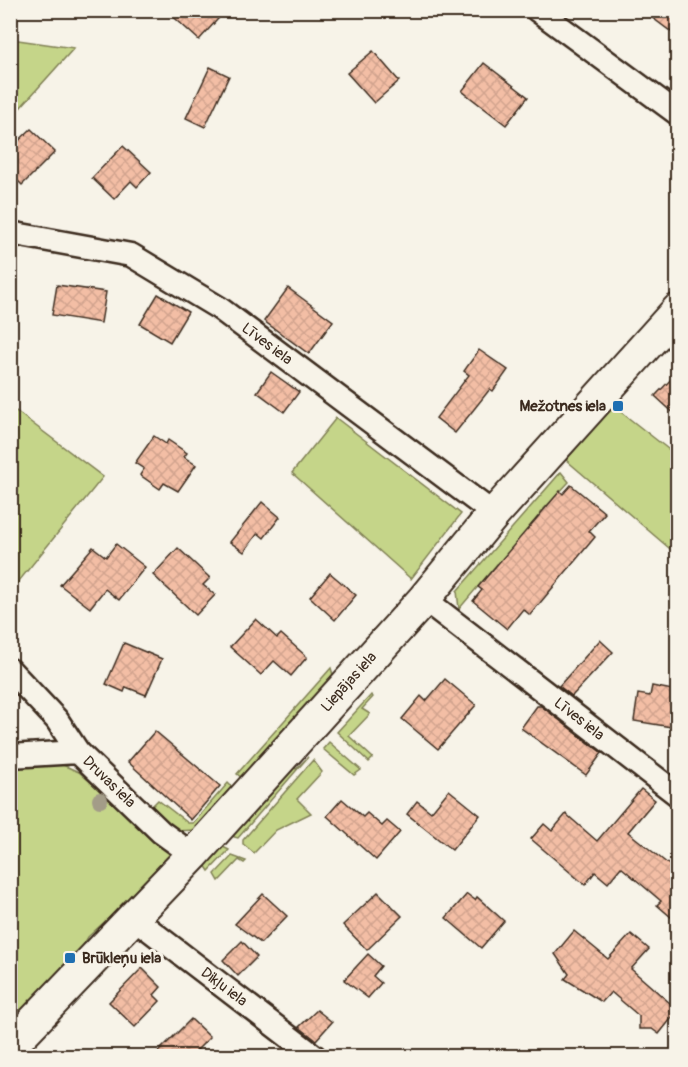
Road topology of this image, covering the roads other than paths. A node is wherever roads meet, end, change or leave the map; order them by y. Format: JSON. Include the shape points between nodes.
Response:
{"nodes":[{"id":1,"x":537,"y":10,"type":"edge"},
{"id":2,"x":678,"y":114,"type":"edge"},
{"id":3,"x":10,"y":233,"type":"edge"},
{"id":4,"x":678,"y":310,"type":"edge"},
{"id":5,"x":494,"y":514,"type":"junction"},
{"id":6,"x":424,"y":599,"type":"junction"},
{"id":7,"x":10,"y":670,"type":"edge"},
{"id":8,"x":78,"y":752,"type":"junction"},
{"id":9,"x":10,"y":756,"type":"edge"},
{"id":10,"x":678,"y":795,"type":"edge"},
{"id":11,"x":193,"y":855,"type":"junction"},
{"id":12,"x":134,"y":918,"type":"junction"},
{"id":13,"x":10,"y":1046,"type":"edge"},
{"id":14,"x":314,"y":1056,"type":"edge"}],
"edges":[{"from":1,"to":2,"type":"street"},
{"from":3,"to":5,"type":"street","name":"Līves iela","via":[[131,255],[219,308]]},
{"from":4,"to":5,"type":"street","name":"Liepājas iela"},
{"from":5,"to":6,"type":"street","name":"Liepājas iela"},
{"from":6,"to":10,"type":"street","name":"Līves iela"},
{"from":6,"to":11,"type":"street","name":"Liepājas iela"},
{"from":7,"to":8,"type":"street","via":[[57,720]]},
{"from":8,"to":9,"type":"street","name":"Druvas iela"},
{"from":8,"to":11,"type":"street","name":"Druvas iela","via":[[161,832]]},
{"from":11,"to":12,"type":"street","name":"Liepājas iela"},
{"from":12,"to":13,"type":"street","name":"Liepājas iela"},
{"from":12,"to":14,"type":"street","name":"Dikļu iela"}]}
